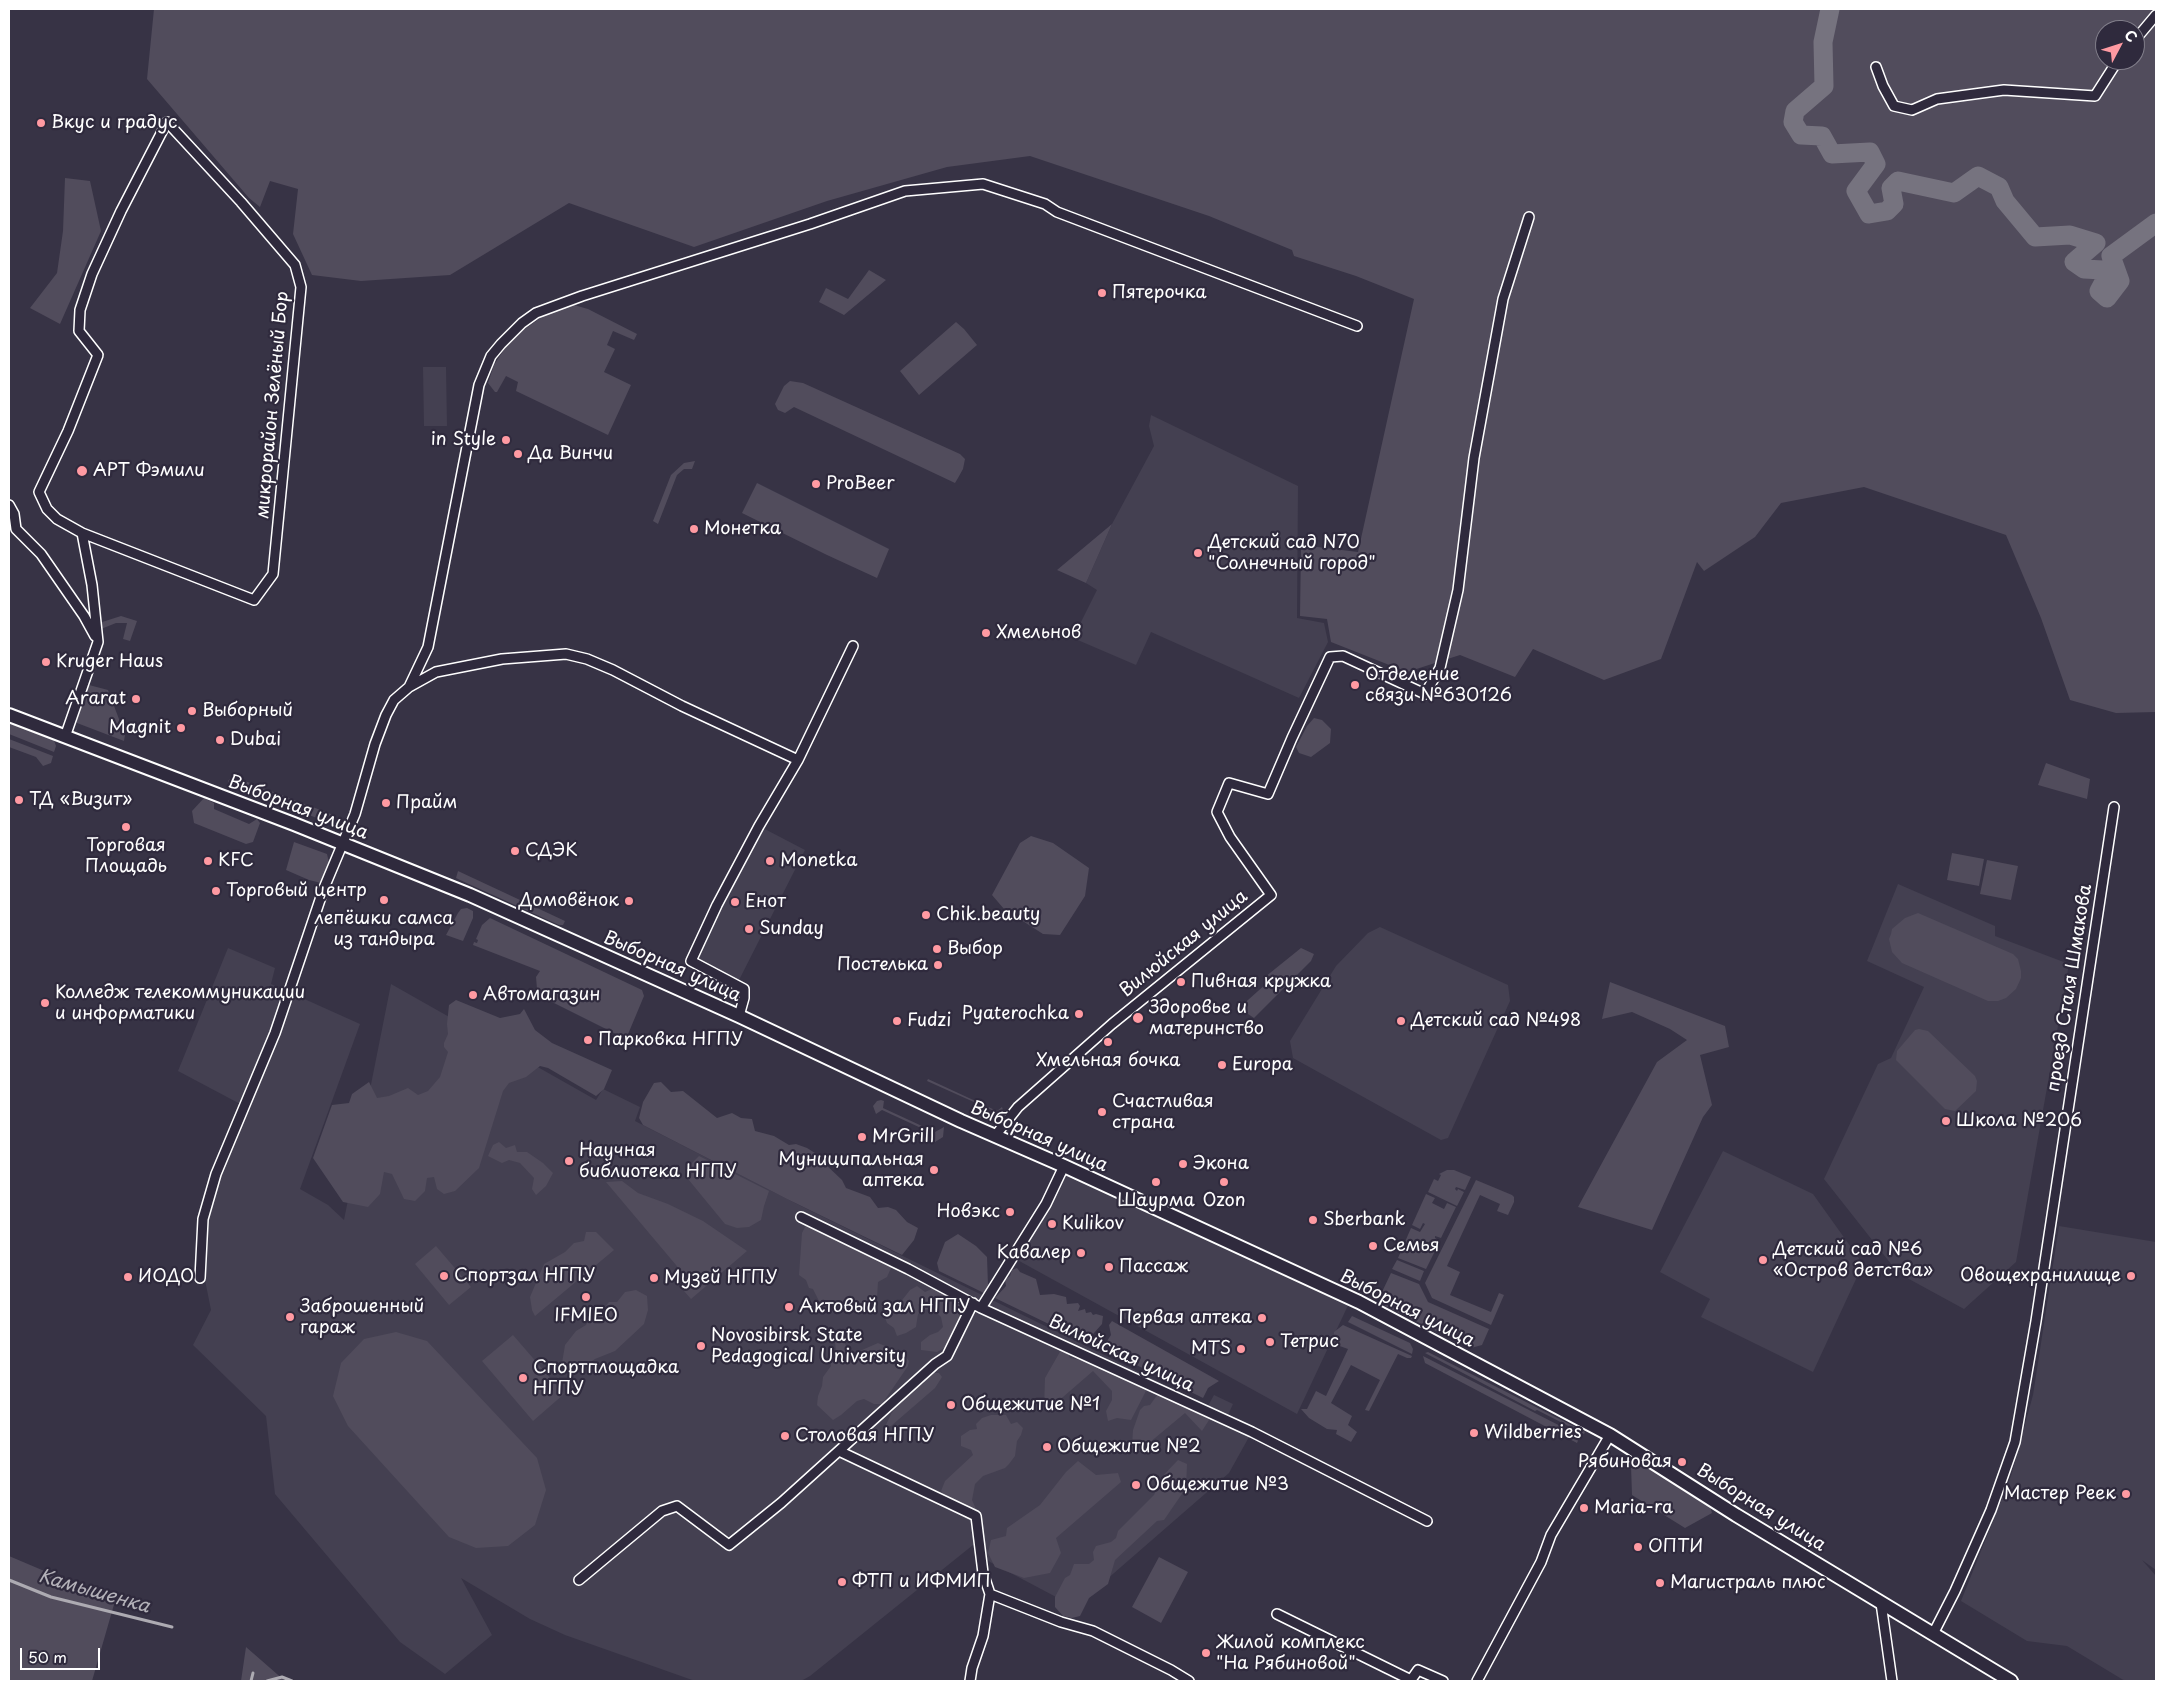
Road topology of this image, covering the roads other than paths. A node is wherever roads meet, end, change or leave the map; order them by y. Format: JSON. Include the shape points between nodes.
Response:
{"nodes":[{"id":1,"x":2156,"y":15,"type":"edge"},
{"id":2,"x":2145,"y":28,"type":"edge"},
{"id":3,"x":1876,"y":67,"type":"dead end"},
{"id":4,"x":2112,"y":70,"type":"edge"},
{"id":5,"x":1530,"y":218,"type":"dead end"},
{"id":6,"x":1357,"y":326,"type":"dead end"},
{"id":7,"x":9,"y":505,"type":"edge"},
{"id":8,"x":82,"y":533,"type":"junction"},
{"id":9,"x":98,"y":642,"type":"junction"},
{"id":10,"x":853,"y":646,"type":"dead end"},
{"id":11,"x":410,"y":687,"type":"junction"},
{"id":12,"x":9,"y":715,"type":"edge"},
{"id":13,"x":65,"y":737,"type":"junction"},
{"id":14,"x":798,"y":760,"type":"junction"},
{"id":15,"x":2114,"y":807,"type":"dead end"},
{"id":16,"x":343,"y":844,"type":"junction"},
{"id":17,"x":739,"y":1016,"type":"junction"},
{"id":18,"x":995,"y":1136,"type":"junction"},
{"id":19,"x":1064,"y":1166,"type":"junction"},
{"id":20,"x":801,"y":1217,"type":"dead end"},
{"id":21,"x":200,"y":1278,"type":"dead end"},
{"id":22,"x":977,"y":1306,"type":"junction"},
{"id":23,"x":1610,"y":1435,"type":"junction"},
{"id":24,"x":839,"y":1451,"type":"junction"},
{"id":25,"x":1427,"y":1521,"type":"dead end"},
{"id":26,"x":579,"y":1580,"type":"dead end"},
{"id":27,"x":990,"y":1594,"type":"junction"},
{"id":28,"x":1881,"y":1604,"type":"junction"},
{"id":29,"x":1277,"y":1614,"type":"dead end"},
{"id":30,"x":1933,"y":1634,"type":"junction"},
{"id":31,"x":970,"y":1681,"type":"edge"},
{"id":32,"x":1189,"y":1681,"type":"edge"},
{"id":33,"x":1443,"y":1681,"type":"edge"},
{"id":34,"x":1478,"y":1681,"type":"edge"},
{"id":35,"x":1892,"y":1681,"type":"edge"},
{"id":36,"x":2011,"y":1681,"type":"edge"}],
"edges":[{"from":1,"to":2,"type":"street"},
{"from":3,"to":4,"type":"street","via":[[1894,106],[1912,110],[1937,99],[2004,90],[2095,96]]},
{"from":5,"to":18,"type":"street","name":"Вилюйская улица","via":[[1503,299],[1474,458],[1458,590],[1440,668],[1425,694],[1343,656],[1330,657],[1268,794],[1229,783],[1217,812],[1230,838],[1271,895],[1112,1024],[1018,1107]]},
{"from":6,"to":11,"type":"street","via":[[1057,212],[1044,204],[983,184],[905,191],[536,313],[501,344],[479,385],[428,647]]},
{"from":7,"to":9,"type":"street","via":[[16,529],[42,554]]},
{"from":8,"to":8,"type":"street","name":"микрорайон Зелёный Бор","via":[[254,600],[273,574],[301,287],[295,265],[168,122],[92,274],[80,310],[79,331],[98,355],[68,431],[39,492],[47,509],[57,519]]},
{"from":8,"to":9,"type":"street"},
{"from":9,"to":13,"type":"street"},
{"from":10,"to":14,"type":"street"},
{"from":11,"to":14,"type":"street","via":[[436,672],[452,668],[502,659],[566,654],[613,670]]},
{"from":11,"to":16,"type":"street","via":[[394,700],[386,715]]},
{"from":12,"to":13,"type":"main road","name":"Выборная улица"},
{"from":13,"to":16,"type":"main road","name":"Выборная улица"},
{"from":14,"to":17,"type":"street","via":[[759,826],[691,960],[744,989]]},
{"from":15,"to":30,"type":"street","name":"проезд Сталя Шмакова","via":[[2015,1442],[1991,1510]]},
{"from":16,"to":17,"type":"main road","name":"Выборная улица","via":[[470,895]]},
{"from":16,"to":21,"type":"street","via":[[324,888],[275,1032],[216,1174],[204,1219]]},
{"from":17,"to":18,"type":"main road","name":"Выборная улица"},
{"from":18,"to":19,"type":"main road","name":"Выборная улица"},
{"from":19,"to":22,"type":"street","via":[[1046,1204]]},
{"from":19,"to":23,"type":"main road","name":"Выборная улица","via":[[1359,1302]]},
{"from":20,"to":22,"type":"street","name":"Вилюйская улица"},
{"from":22,"to":24,"type":"street","via":[[947,1356]]},
{"from":22,"to":25,"type":"street","name":"Вилюйская улица","via":[[1252,1432]]},
{"from":23,"to":28,"type":"main road","name":"Выборная улица"},
{"from":23,"to":34,"type":"street","via":[[1551,1534],[1540,1562]]},
{"from":24,"to":26,"type":"street","via":[[729,1545],[677,1506],[662,1511]]},
{"from":24,"to":27,"type":"street","via":[[976,1516],[983,1573]]},
{"from":27,"to":31,"type":"street","via":[[983,1636]]},
{"from":27,"to":32,"type":"street","via":[[1093,1631]]},
{"from":28,"to":30,"type":"main road","name":"Выборная улица"},
{"from":28,"to":35,"type":"street"},
{"from":29,"to":33,"type":"street","via":[[1411,1680],[1418,1670]]},
{"from":30,"to":36,"type":"main road","name":"Выборная улица"}]}
